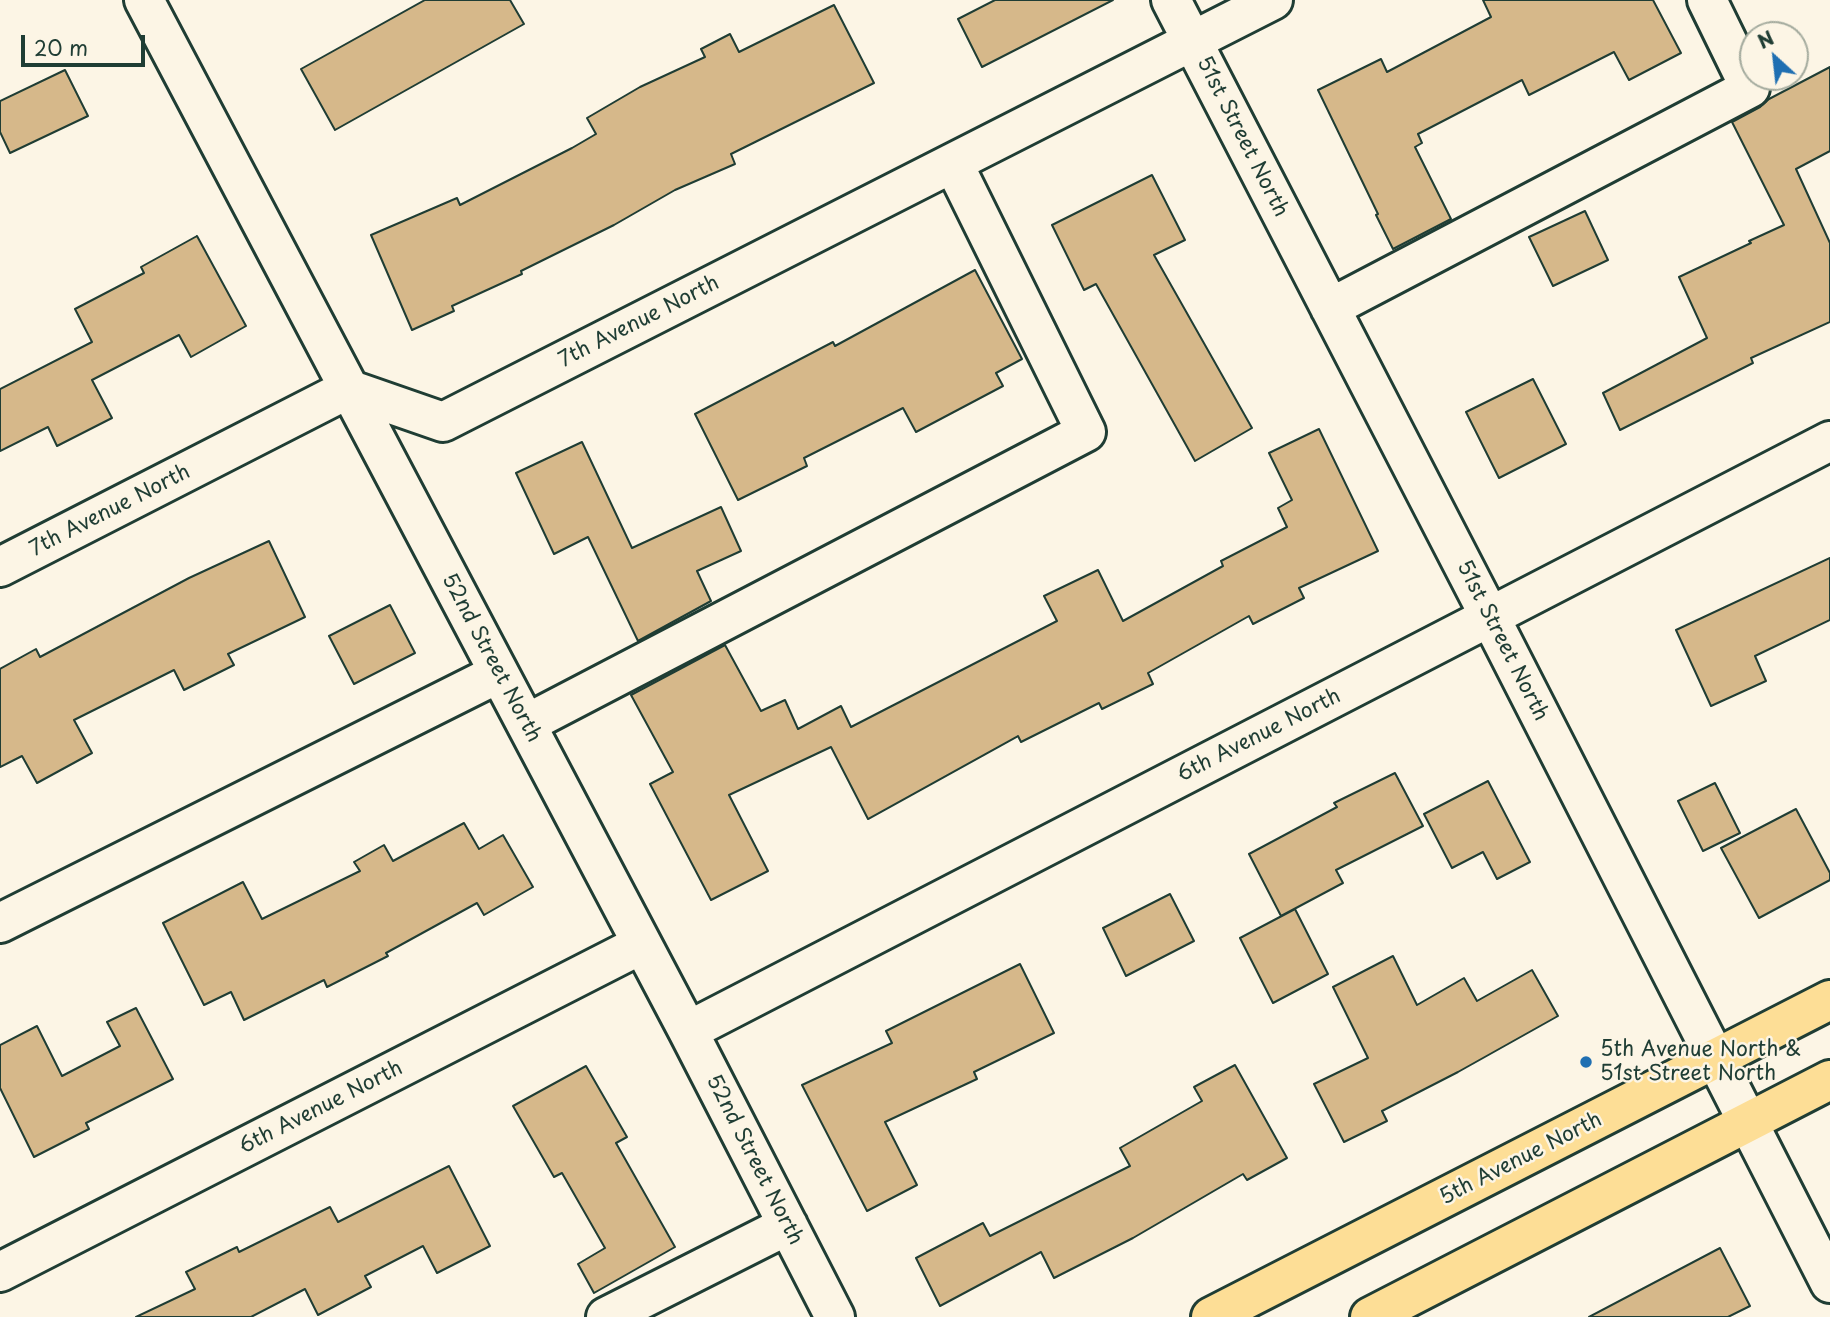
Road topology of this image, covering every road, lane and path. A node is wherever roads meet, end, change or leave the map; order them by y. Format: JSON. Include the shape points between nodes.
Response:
{"nodes":[{"id":1,"x":144,"y":0,"type":"edge"},
{"id":2,"x":1171,"y":0,"type":"edge"},
{"id":3,"x":1273,"y":0,"type":"edge"},
{"id":4,"x":1707,"y":0,"type":"edge"},
{"id":5,"x":1192,"y":41,"type":"junction"},
{"id":6,"x":953,"y":163,"type":"junction"},
{"id":7,"x":1330,"y":308,"type":"junction"},
{"id":8,"x":348,"y":389,"type":"junction"},
{"id":9,"x":1830,"y":442,"type":"edge"},
{"id":10,"x":0,"y":566,"type":"edge"},
{"id":11,"x":1490,"y":617,"type":"junction"},
{"id":12,"x":499,"y":673,"type":"junction"},
{"id":13,"x":526,"y":724,"type":"junction"},
{"id":14,"x":0,"y":923,"type":"edge"},
{"id":15,"x":642,"y":944,"type":"junction"},
{"id":16,"x":1830,"y":1000,"type":"edge"},
{"id":17,"x":688,"y":1031,"type":"junction"},
{"id":18,"x":1717,"y":1059,"type":"junction"},
{"id":19,"x":1830,"y":1080,"type":"edge"},
{"id":20,"x":1748,"y":1122,"type":"junction"},
{"id":21,"x":788,"y":1225,"type":"junction"},
{"id":22,"x":0,"y":1272,"type":"edge"},
{"id":23,"x":1830,"y":1283,"type":"edge"},
{"id":24,"x":606,"y":1317,"type":"edge"},
{"id":25,"x":835,"y":1317,"type":"edge"},
{"id":26,"x":1211,"y":1317,"type":"edge"},
{"id":27,"x":1370,"y":1317,"type":"edge"}],
"edges":[{"from":1,"to":8,"type":"street","name":"52nd Street North"},
{"from":2,"to":5,"type":"street","name":"51st Street North"},
{"from":3,"to":5,"type":"street","name":"7th Avenue North"},
{"from":4,"to":7,"type":"street","via":[[1750,88]]},
{"from":5,"to":6,"type":"street","name":"7th Avenue North"},
{"from":5,"to":7,"type":"street","name":"51st Street North"},
{"from":6,"to":8,"type":"street","name":"7th Avenue North","via":[[443,422]]},
{"from":6,"to":13,"type":"street","via":[[1086,432]]},
{"from":7,"to":11,"type":"street","name":"51st Street North"},
{"from":8,"to":10,"type":"street","name":"7th Avenue North"},
{"from":8,"to":12,"type":"street","name":"52nd Street North"},
{"from":9,"to":11,"type":"street","name":"6th Avenue North"},
{"from":11,"to":17,"type":"street","name":"6th Avenue North"},
{"from":11,"to":18,"type":"street","name":"51st Street North"},
{"from":12,"to":13,"type":"street","name":"52nd Street North"},
{"from":12,"to":14,"type":"street"},
{"from":13,"to":15,"type":"street","name":"52nd Street North"},
{"from":15,"to":17,"type":"street","name":"52nd Street North"},
{"from":15,"to":22,"type":"street","name":"6th Avenue North"},
{"from":16,"to":18,"type":"main road","name":"5th Avenue North"},
{"from":17,"to":21,"type":"street","name":"52nd Street North"},
{"from":18,"to":20,"type":"street","name":"51st Street North"},
{"from":18,"to":26,"type":"main road","name":"5th Avenue North"},
{"from":19,"to":20,"type":"main road"},
{"from":20,"to":23,"type":"street","name":"51st Street North"},
{"from":20,"to":27,"type":"main road"},
{"from":21,"to":24,"type":"street"},
{"from":21,"to":25,"type":"street","name":"52nd Street North"}]}
